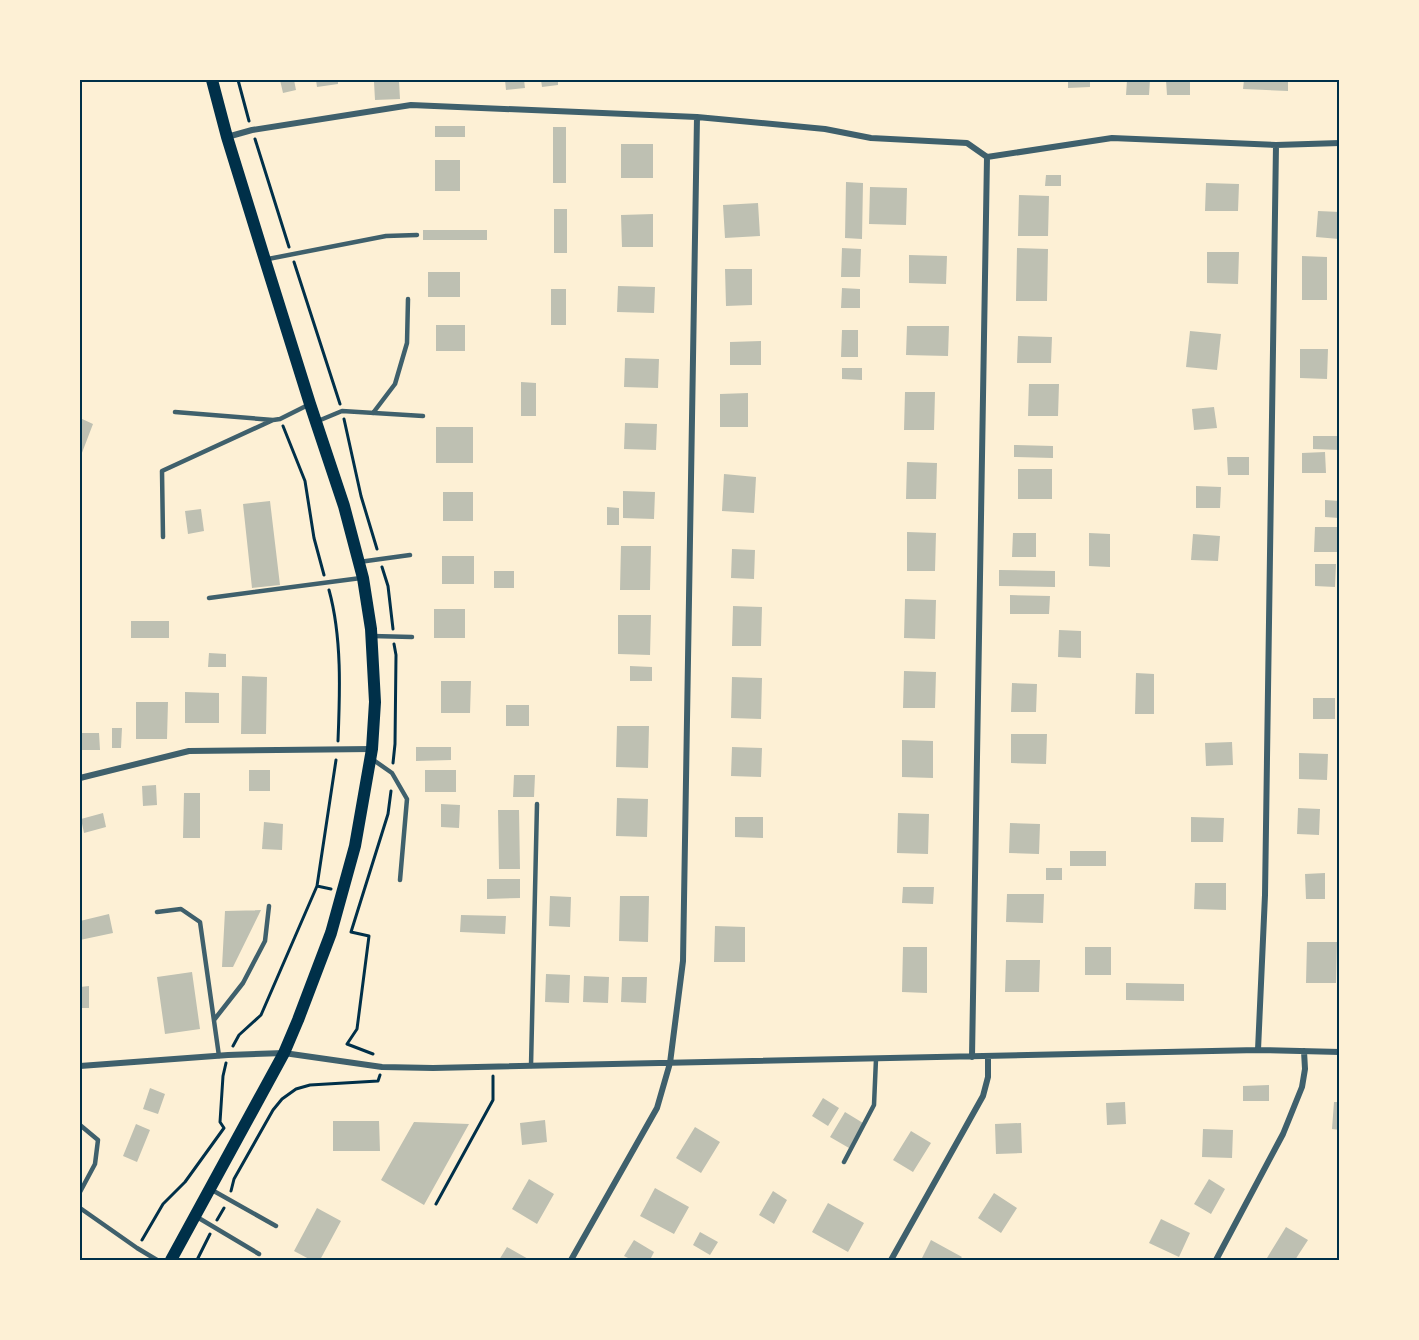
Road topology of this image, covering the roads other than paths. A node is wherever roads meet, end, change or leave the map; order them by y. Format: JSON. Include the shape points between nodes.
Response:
{"nodes":[{"id":1,"x":212,"y":80,"type":"edge"},
{"id":2,"x":697,"y":117,"type":"junction"},
{"id":3,"x":227,"y":137,"type":"junction"},
{"id":4,"x":1340,"y":143,"type":"edge"},
{"id":5,"x":1276,"y":145,"type":"junction"},
{"id":6,"x":987,"y":157,"type":"junction"},
{"id":7,"x":417,"y":236,"type":"dead end"},
{"id":8,"x":265,"y":260,"type":"junction"},
{"id":9,"x":408,"y":299,"type":"dead end"},
{"id":10,"x":310,"y":404,"type":"junction"},
{"id":11,"x":175,"y":412,"type":"dead end"},
{"id":12,"x":373,"y":413,"type":"junction"},
{"id":13,"x":423,"y":416,"type":"dead end"},
{"id":14,"x":273,"y":420,"type":"junction"},
{"id":15,"x":315,"y":422,"type":"junction"},
{"id":16,"x":163,"y":537,"type":"dead end"},
{"id":17,"x":410,"y":555,"type":"dead end"},
{"id":18,"x":359,"y":562,"type":"junction"},
{"id":19,"x":363,"y":578,"type":"junction"},
{"id":20,"x":209,"y":598,"type":"dead end"},
{"id":21,"x":372,"y":636,"type":"junction"},
{"id":22,"x":412,"y":637,"type":"dead end"},
{"id":23,"x":371,"y":754,"type":"junction"},
{"id":24,"x":80,"y":778,"type":"edge"},
{"id":25,"x":537,"y":804,"type":"dead end"},
{"id":26,"x":400,"y":880,"type":"dead end"},
{"id":27,"x":269,"y":906,"type":"dead end"},
{"id":28,"x":157,"y":912,"type":"dead end"},
{"id":29,"x":214,"y":1020,"type":"junction"},
{"id":30,"x":1258,"y":1050,"type":"junction"},
{"id":31,"x":1304,"y":1052,"type":"junction"},
{"id":32,"x":1340,"y":1052,"type":"edge"},
{"id":33,"x":284,"y":1053,"type":"junction"},
{"id":34,"x":219,"y":1056,"type":"junction"},
{"id":35,"x":988,"y":1056,"type":"junction"},
{"id":36,"x":972,"y":1057,"type":"junction"},
{"id":37,"x":876,"y":1059,"type":"junction"},
{"id":38,"x":670,"y":1063,"type":"junction"},
{"id":39,"x":80,"y":1066,"type":"edge"},
{"id":40,"x":531,"y":1066,"type":"junction"},
{"id":41,"x":80,"y":1125,"type":"edge"},
{"id":42,"x":844,"y":1162,"type":"dead end"},
{"id":43,"x":210,"y":1189,"type":"junction"},
{"id":44,"x":80,"y":1192,"type":"edge"},
{"id":45,"x":80,"y":1208,"type":"edge"},
{"id":46,"x":195,"y":1216,"type":"junction"},
{"id":47,"x":276,"y":1226,"type":"dead end"},
{"id":48,"x":259,"y":1254,"type":"dead end"},
{"id":49,"x":157,"y":1260,"type":"edge"},
{"id":50,"x":171,"y":1260,"type":"edge"},
{"id":51,"x":571,"y":1260,"type":"edge"},
{"id":52,"x":891,"y":1260,"type":"edge"},
{"id":53,"x":1216,"y":1260,"type":"edge"}],
"edges":[{"from":1,"to":3,"type":"main road"},
{"from":2,"to":3,"type":"street","via":[[411,105]]},
{"from":2,"to":6,"type":"street","via":[[825,129],[871,138],[967,143]]},
{"from":2,"to":38,"type":"street","via":[[683,961]]},
{"from":3,"to":8,"type":"main road"},
{"from":4,"to":5,"type":"street"},
{"from":5,"to":6,"type":"street","via":[[1112,138]]},
{"from":5,"to":30,"type":"street","via":[[1265,895]]},
{"from":6,"to":36,"type":"street"},
{"from":7,"to":8,"type":"lane","via":[[386,236]]},
{"from":8,"to":10,"type":"main road"},
{"from":9,"to":12,"type":"lane","via":[[407,343],[395,384]]},
{"from":10,"to":14,"type":"lane"},
{"from":10,"to":15,"type":"main road"},
{"from":11,"to":14,"type":"lane"},
{"from":12,"to":13,"type":"lane"},
{"from":12,"to":15,"type":"lane","via":[[342,411]]},
{"from":14,"to":16,"type":"lane","via":[[162,471]]},
{"from":15,"to":18,"type":"main road"},
{"from":17,"to":18,"type":"lane"},
{"from":18,"to":19,"type":"main road"},
{"from":19,"to":20,"type":"lane"},
{"from":19,"to":21,"type":"main road"},
{"from":21,"to":22,"type":"lane"},
{"from":21,"to":23,"type":"main road","via":[[375,702]]},
{"from":23,"to":24,"type":"street","via":[[338,750],[189,751]]},
{"from":23,"to":26,"type":"lane","via":[[392,772],[406,799]]},
{"from":23,"to":33,"type":"main road","via":[[356,846],[331,933]]},
{"from":25,"to":40,"type":"lane"},
{"from":27,"to":29,"type":"lane","via":[[265,941],[243,983]]},
{"from":28,"to":29,"type":"lane","via":[[181,909],[200,922]]},
{"from":29,"to":34,"type":"lane"},
{"from":30,"to":31,"type":"street"},
{"from":30,"to":35,"type":"street"},
{"from":31,"to":32,"type":"street"},
{"from":31,"to":53,"type":"street","via":[[1302,1087],[1283,1134]]},
{"from":33,"to":34,"type":"street"},
{"from":33,"to":40,"type":"street","via":[[382,1067]]},
{"from":33,"to":43,"type":"main road"},
{"from":34,"to":39,"type":"street"},
{"from":35,"to":36,"type":"street"},
{"from":35,"to":52,"type":"street","via":[[983,1096]]},
{"from":36,"to":37,"type":"street"},
{"from":37,"to":38,"type":"street"},
{"from":37,"to":42,"type":"lane","via":[[874,1105]]},
{"from":38,"to":40,"type":"street"},
{"from":38,"to":51,"type":"street","via":[[657,1108]]},
{"from":41,"to":44,"type":"lane","via":[[98,1140],[95,1164]]},
{"from":43,"to":46,"type":"main road"},
{"from":43,"to":47,"type":"lane"},
{"from":45,"to":49,"type":"lane"},
{"from":46,"to":48,"type":"lane"},
{"from":46,"to":50,"type":"main road"}]}
